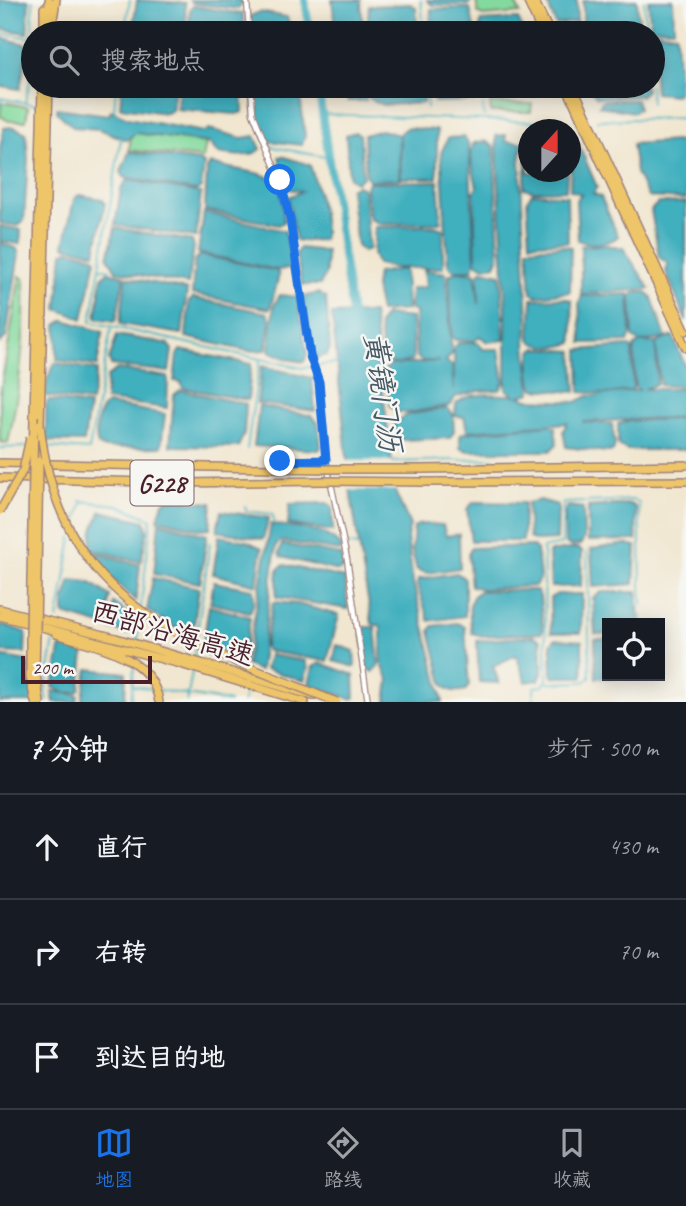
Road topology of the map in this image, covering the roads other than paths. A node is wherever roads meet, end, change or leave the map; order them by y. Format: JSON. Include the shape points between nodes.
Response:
{"nodes":[{"id":1,"x":47,"y":0,"type":"edge"},
{"id":2,"x":56,"y":0,"type":"edge"},
{"id":3,"x":247,"y":0,"type":"edge"},
{"id":4,"x":527,"y":0,"type":"edge"},
{"id":5,"x":534,"y":0,"type":"edge"},
{"id":6,"x":45,"y":21,"type":"edge"},
{"id":7,"x":49,"y":21,"type":"edge"},
{"id":8,"x":52,"y":21,"type":"edge"},
{"id":9,"x":248,"y":21,"type":"edge"},
{"id":10,"x":537,"y":21,"type":"edge"},
{"id":11,"x":544,"y":21,"type":"edge"},
{"id":12,"x":42,"y":98,"type":"edge"},
{"id":13,"x":49,"y":98,"type":"edge"},
{"id":14,"x":252,"y":98,"type":"edge"},
{"id":15,"x":572,"y":98,"type":"edge"},
{"id":16,"x":578,"y":98,"type":"edge"},
{"id":17,"x":641,"y":241,"type":"junction"},
{"id":18,"x":686,"y":331,"type":"edge"},
{"id":19,"x":686,"y":348,"type":"edge"},
{"id":20,"x":39,"y":360,"type":"junction"},
{"id":21,"x":34,"y":416,"type":"junction"},
{"id":22,"x":40,"y":424,"type":"junction"},
{"id":23,"x":326,"y":460,"type":"junction"},
{"id":24,"x":280,"y":461,"type":"dead end"},
{"id":25,"x":0,"y":463,"type":"edge"},
{"id":26,"x":686,"y":465,"type":"edge"},
{"id":27,"x":488,"y":468,"type":"junction"},
{"id":28,"x":0,"y":478,"type":"edge"},
{"id":29,"x":686,"y":481,"type":"edge"},
{"id":30,"x":489,"y":483,"type":"junction"},
{"id":31,"x":0,"y":511,"type":"edge"},
{"id":32,"x":0,"y":609,"type":"edge"},
{"id":33,"x":0,"y":616,"type":"edge"},
{"id":34,"x":37,"y":625,"type":"junction"},
{"id":35,"x":35,"y":702,"type":"edge"},
{"id":36,"x":40,"y":702,"type":"edge"},
{"id":37,"x":159,"y":702,"type":"edge"},
{"id":38,"x":305,"y":702,"type":"edge"},
{"id":39,"x":335,"y":702,"type":"edge"},
{"id":40,"x":368,"y":702,"type":"edge"}],
"edges":[{"from":1,"to":6,"type":"highway"},
{"from":1,"to":7,"type":"highway"},
{"from":2,"to":8,"type":"highway"},
{"from":3,"to":9,"type":"street"},
{"from":4,"to":10,"type":"highway"},
{"from":5,"to":11,"type":"highway"},
{"from":12,"to":20,"type":"highway"},
{"from":13,"to":20,"type":"highway"},
{"from":14,"to":23,"type":"street","via":[[290,219],[310,356],[319,382]]},
{"from":15,"to":17,"type":"highway"},
{"from":16,"to":17,"type":"highway"},
{"from":17,"to":18,"type":"highway"},
{"from":17,"to":19,"type":"highway"},
{"from":20,"to":21,"type":"highway"},
{"from":20,"to":22,"type":"highway"},
{"from":21,"to":31,"type":"highway","bridge":true,"via":[[23,470]]},
{"from":21,"to":35,"type":"highway","bridge":true,"via":[[29,667]]},
{"from":22,"to":36,"type":"highway","bridge":true,"via":[[35,669]]},
{"from":22,"to":39,"type":"highway","bridge":true,"via":[[61,515],[88,560],[106,579],[144,614],[187,641]]},
{"from":23,"to":24,"type":"street"},
{"from":23,"to":40,"type":"street"},
{"from":25,"to":27,"type":"highway","number":"G228","bridge":true},
{"from":26,"to":27,"type":"highway","number":"G228"},
{"from":27,"to":30,"type":"highway"},
{"from":28,"to":30,"type":"highway","number":"G228","bridge":true},
{"from":29,"to":30,"type":"highway","number":"G228"},
{"from":32,"to":39,"type":"highway","name":"西部沿海高速","bridge":true},
{"from":33,"to":34,"type":"highway","name":"西部沿海高速"},
{"from":34,"to":37,"type":"highway","via":[[127,658],[149,677]]},
{"from":34,"to":38,"type":"highway","name":"西部沿海高速"}]}
